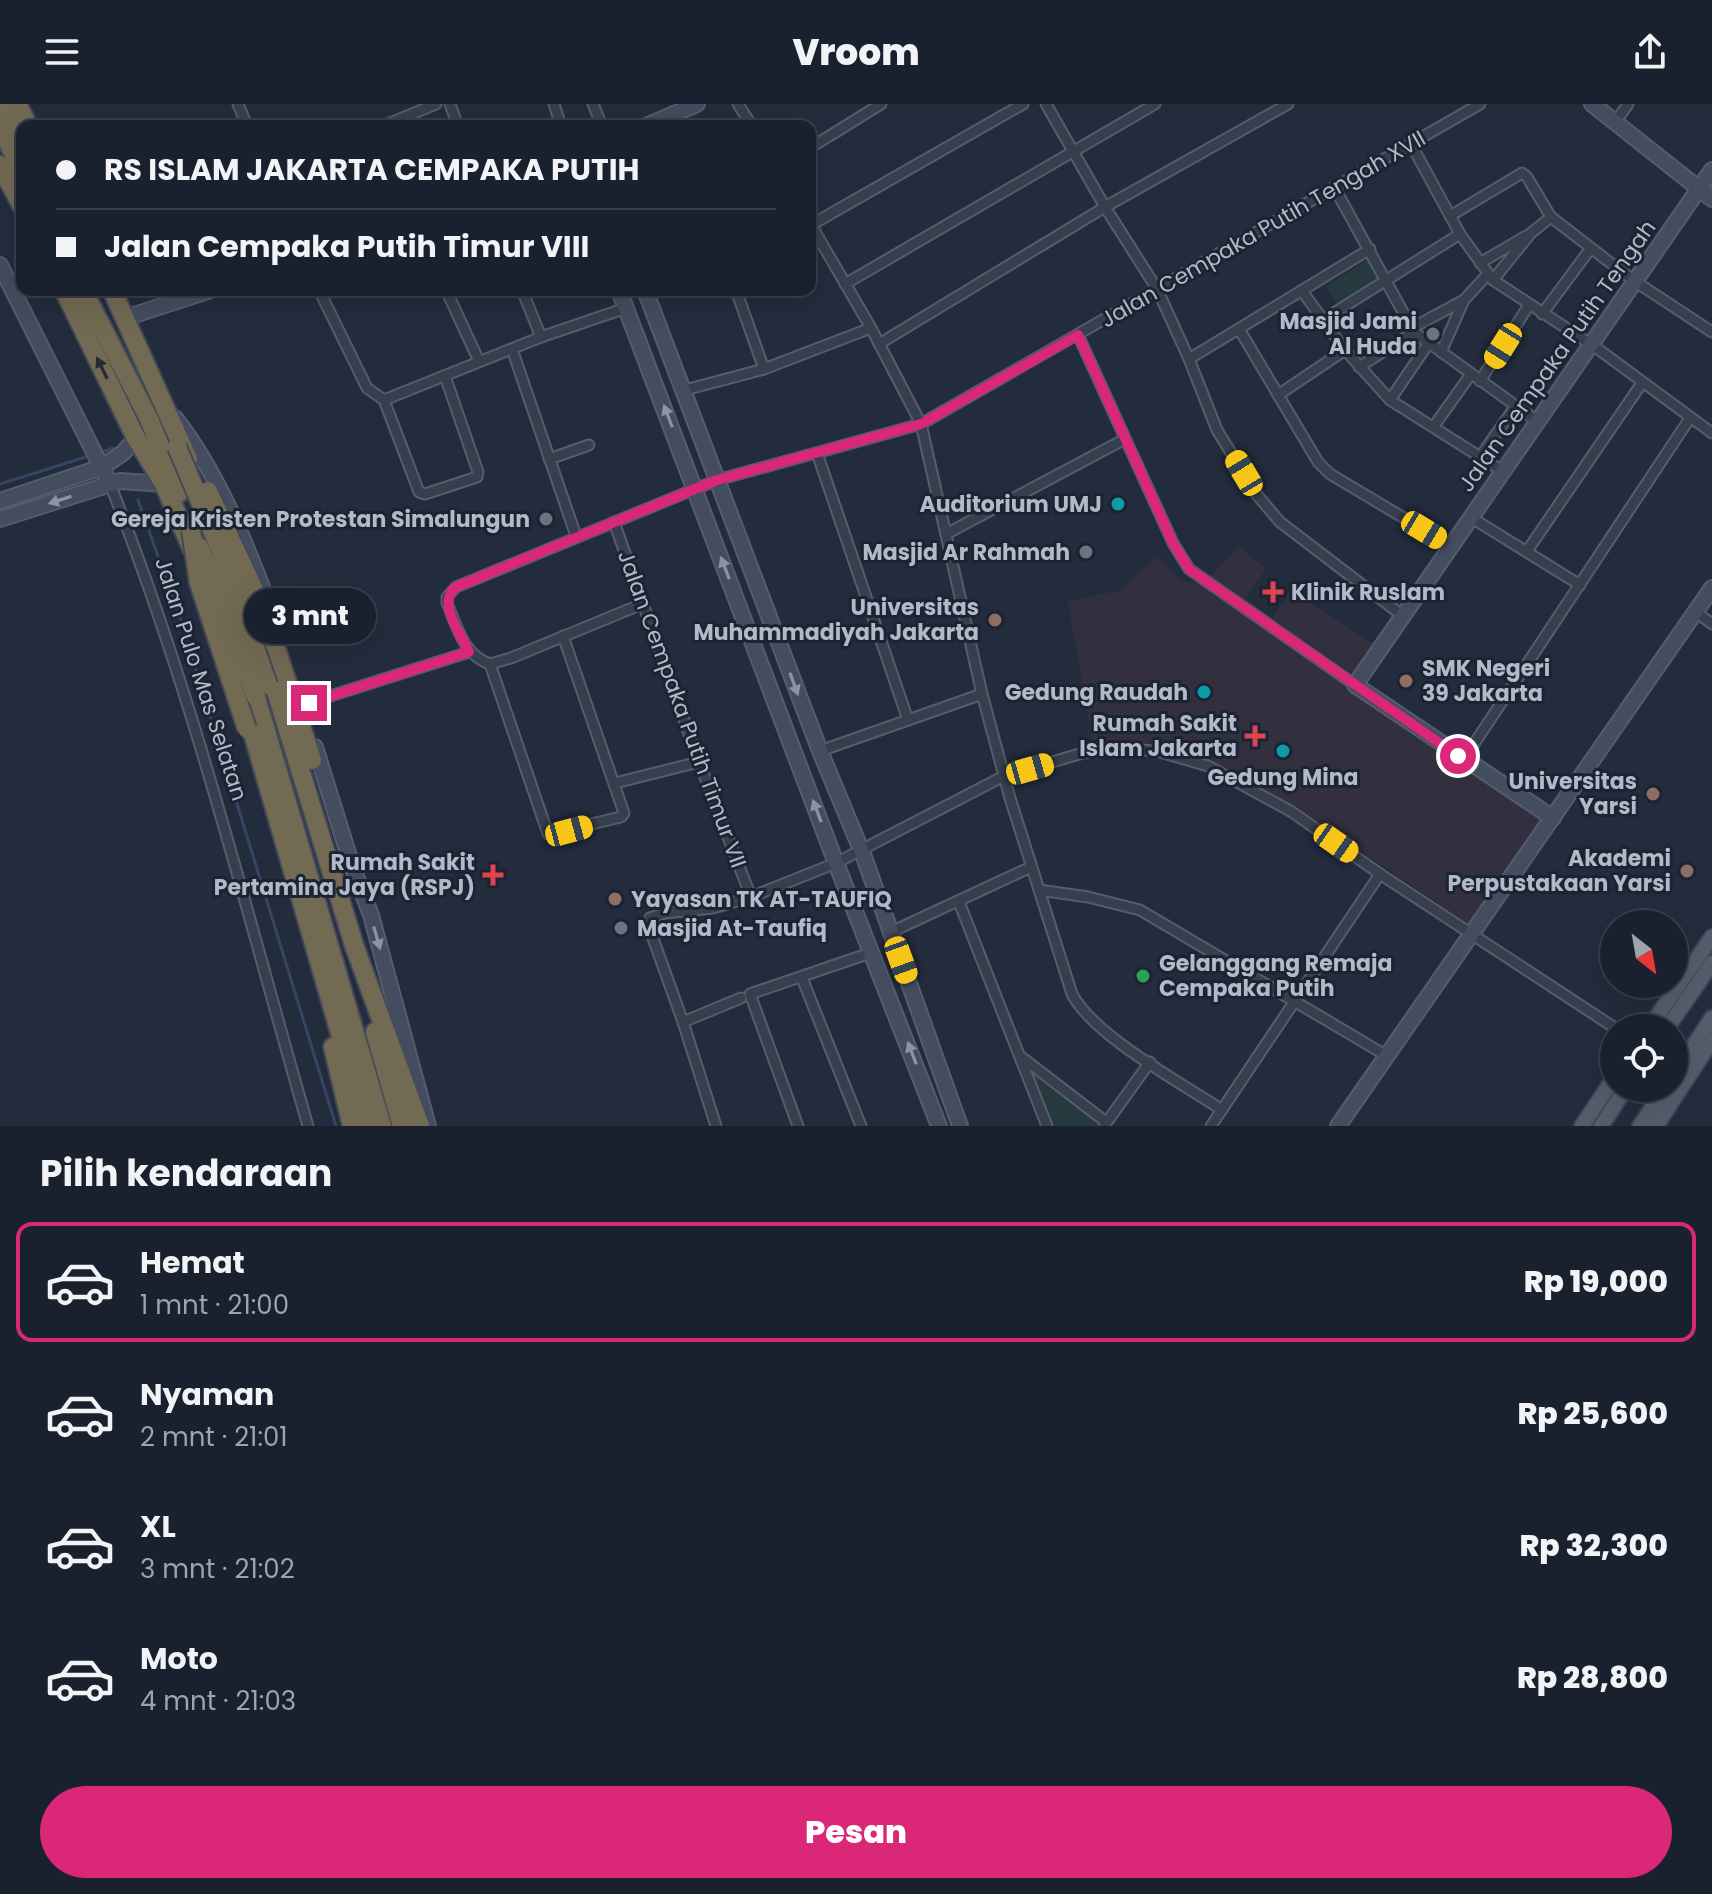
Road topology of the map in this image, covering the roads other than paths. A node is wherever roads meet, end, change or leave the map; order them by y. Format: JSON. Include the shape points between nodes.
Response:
{"nodes":[{"id":1,"x":2,"y":104,"type":"edge"},
{"id":2,"x":436,"y":104,"type":"edge"},
{"id":3,"x":697,"y":104,"type":"edge"},
{"id":4,"x":881,"y":104,"type":"edge"},
{"id":5,"x":1023,"y":104,"type":"edge"},
{"id":6,"x":1046,"y":104,"type":"edge"},
{"id":7,"x":1155,"y":104,"type":"edge"},
{"id":8,"x":1288,"y":104,"type":"edge"},
{"id":9,"x":1480,"y":104,"type":"edge"},
{"id":10,"x":1592,"y":104,"type":"edge"},
{"id":11,"x":1628,"y":104,"type":"edge"},
{"id":12,"x":397,"y":120,"type":"edge"},
{"id":13,"x":660,"y":120,"type":"edge"},
{"id":14,"x":1614,"y":124,"type":"junction"},
{"id":15,"x":0,"y":127,"type":"edge"},
{"id":16,"x":16,"y":131,"type":"edge"},
{"id":17,"x":816,"y":144,"type":"edge"},
{"id":18,"x":1411,"y":144,"type":"junction"},
{"id":19,"x":1073,"y":151,"type":"junction"},
{"id":20,"x":16,"y":158,"type":"edge"},
{"id":21,"x":0,"y":165,"type":"edge"},
{"id":22,"x":1712,"y":170,"type":"edge"},
{"id":23,"x":1334,"y":187,"type":"junction"},
{"id":24,"x":1699,"y":190,"type":"junction"},
{"id":25,"x":16,"y":195,"type":"edge"},
{"id":26,"x":1712,"y":199,"type":"edge"},
{"id":27,"x":1105,"y":207,"type":"junction"},
{"id":28,"x":1450,"y":216,"type":"junction"},
{"id":29,"x":1551,"y":217,"type":"junction"},
{"id":30,"x":816,"y":221,"type":"edge"},
{"id":31,"x":816,"y":233,"type":"edge"},
{"id":32,"x":1531,"y":233,"type":"junction"},
{"id":33,"x":1460,"y":234,"type":"junction"},
{"id":34,"x":1591,"y":248,"type":"junction"},
{"id":35,"x":1370,"y":249,"type":"junction"},
{"id":36,"x":1480,"y":263,"type":"junction"},
{"id":37,"x":0,"y":265,"type":"edge"},
{"id":38,"x":1491,"y":277,"type":"junction"},
{"id":39,"x":1386,"y":279,"type":"junction"},
{"id":40,"x":1635,"y":282,"type":"junction"},
{"id":41,"x":845,"y":284,"type":"junction"},
{"id":42,"x":1157,"y":289,"type":"junction"},
{"id":43,"x":1302,"y":291,"type":"junction"},
{"id":44,"x":16,"y":295,"type":"edge"},
{"id":45,"x":16,"y":296,"type":"edge"},
{"id":46,"x":67,"y":296,"type":"edge"},
{"id":47,"x":86,"y":296,"type":"edge"},
{"id":48,"x":102,"y":296,"type":"edge"},
{"id":49,"x":115,"y":296,"type":"edge"},
{"id":50,"x":193,"y":296,"type":"edge"},
{"id":51,"x":322,"y":296,"type":"edge"},
{"id":52,"x":449,"y":296,"type":"edge"},
{"id":53,"x":524,"y":296,"type":"edge"},
{"id":54,"x":621,"y":296,"type":"edge"},
{"id":55,"x":647,"y":296,"type":"edge"},
{"id":56,"x":738,"y":296,"type":"edge"},
{"id":57,"x":1464,"y":300,"type":"junction"},
{"id":58,"x":1529,"y":305,"type":"junction"},
{"id":59,"x":626,"y":308,"type":"junction"},
{"id":60,"x":1542,"y":314,"type":"junction"},
{"id":61,"x":125,"y":318,"type":"junction"},
{"id":62,"x":1321,"y":321,"type":"junction"},
{"id":63,"x":871,"y":328,"type":"junction"},
{"id":64,"x":1239,"y":329,"type":"junction"},
{"id":65,"x":1413,"y":330,"type":"junction"},
{"id":66,"x":1712,"y":332,"type":"edge"},
{"id":67,"x":1078,"y":335,"type":"junction"},
{"id":68,"x":541,"y":337,"type":"junction"},
{"id":69,"x":879,"y":344,"type":"junction"},
{"id":70,"x":1428,"y":344,"type":"junction"},
{"id":71,"x":1592,"y":345,"type":"junction"},
{"id":72,"x":512,"y":349,"type":"junction"},
{"id":73,"x":1345,"y":350,"type":"junction"},
{"id":74,"x":1441,"y":352,"type":"junction"},
{"id":75,"x":1189,"y":359,"type":"junction"},
{"id":76,"x":479,"y":361,"type":"junction"},
{"id":77,"x":1359,"y":367,"type":"junction"},
{"id":78,"x":764,"y":369,"type":"junction"},
{"id":79,"x":1471,"y":374,"type":"junction"},
{"id":80,"x":445,"y":376,"type":"junction"},
{"id":81,"x":1480,"y":381,"type":"junction"},
{"id":82,"x":1642,"y":383,"type":"junction"},
{"id":83,"x":681,"y":391,"type":"junction"},
{"id":84,"x":1278,"y":395,"type":"junction"},
{"id":85,"x":384,"y":400,"type":"junction"},
{"id":86,"x":1390,"y":400,"type":"junction"},
{"id":87,"x":162,"y":401,"type":"junction"},
{"id":88,"x":1515,"y":407,"type":"junction"},
{"id":89,"x":1690,"y":418,"type":"junction"},
{"id":90,"x":1538,"y":422,"type":"junction"},
{"id":91,"x":921,"y":424,"type":"junction"},
{"id":92,"x":1434,"y":426,"type":"junction"},
{"id":93,"x":1712,"y":433,"type":"edge"},
{"id":94,"x":136,"y":438,"type":"junction"},
{"id":95,"x":1125,"y":439,"type":"junction"},
{"id":96,"x":589,"y":445,"type":"dead end"},
{"id":97,"x":177,"y":447,"type":"junction"},
{"id":98,"x":817,"y":453,"type":"junction"},
{"id":99,"x":1480,"y":457,"type":"junction"},
{"id":100,"x":549,"y":459,"type":"junction"},
{"id":101,"x":106,"y":465,"type":"junction"},
{"id":102,"x":1504,"y":472,"type":"junction"},
{"id":103,"x":715,"y":481,"type":"junction"},
{"id":104,"x":115,"y":483,"type":"junction"},
{"id":105,"x":164,"y":484,"type":"junction"},
{"id":106,"x":698,"y":488,"type":"junction"},
{"id":107,"x":0,"y":501,"type":"edge"},
{"id":108,"x":1472,"y":518,"type":"junction"},
{"id":109,"x":0,"y":519,"type":"edge"},
{"id":110,"x":614,"y":522,"type":"junction"},
{"id":111,"x":191,"y":530,"type":"junction"},
{"id":112,"x":946,"y":534,"type":"junction"},
{"id":113,"x":576,"y":536,"type":"junction"},
{"id":114,"x":1451,"y":546,"type":"junction"},
{"id":115,"x":1527,"y":551,"type":"junction"},
{"id":116,"x":234,"y":565,"type":"junction"},
{"id":117,"x":204,"y":579,"type":"junction"},
{"id":118,"x":1580,"y":585,"type":"junction"},
{"id":119,"x":1712,"y":588,"type":"edge"},
{"id":120,"x":642,"y":604,"type":"junction"},
{"id":121,"x":1696,"y":612,"type":"junction"},
{"id":122,"x":1403,"y":616,"type":"junction"},
{"id":123,"x":1712,"y":624,"type":"edge"},
{"id":124,"x":255,"y":625,"type":"junction"},
{"id":125,"x":223,"y":635,"type":"junction"},
{"id":126,"x":563,"y":636,"type":"junction"},
{"id":127,"x":469,"y":652,"type":"junction"},
{"id":128,"x":490,"y":664,"type":"junction"},
{"id":129,"x":1355,"y":685,"type":"junction"},
{"id":130,"x":982,"y":694,"type":"junction"},
{"id":131,"x":302,"y":705,"type":"junction"},
{"id":132,"x":908,"y":720,"type":"junction"},
{"id":133,"x":820,"y":751,"type":"junction"},
{"id":134,"x":1464,"y":759,"type":"junction"},
{"id":135,"x":699,"y":762,"type":"junction"},
{"id":136,"x":1004,"y":776,"type":"junction"},
{"id":137,"x":615,"y":783,"type":"junction"},
{"id":138,"x":1553,"y":818,"type":"junction"},
{"id":139,"x":858,"y":852,"type":"junction"},
{"id":140,"x":838,"y":862,"type":"junction"},
{"id":141,"x":1031,"y":867,"type":"junction"},
{"id":142,"x":1380,"y":874,"type":"junction"},
{"id":143,"x":1039,"y":890,"type":"junction"},
{"id":144,"x":751,"y":897,"type":"junction"},
{"id":145,"x":959,"y":902,"type":"junction"},
{"id":146,"x":891,"y":932,"type":"junction"},
{"id":147,"x":1471,"y":933,"type":"junction"},
{"id":148,"x":1710,"y":942,"type":"edge"},
{"id":149,"x":873,"y":952,"type":"junction"},
{"id":150,"x":1712,"y":963,"type":"edge"},
{"id":151,"x":802,"y":978,"type":"junction"},
{"id":152,"x":745,"y":996,"type":"junction"},
{"id":153,"x":1294,"y":1001,"type":"junction"},
{"id":154,"x":1659,"y":1014,"type":"edge"},
{"id":155,"x":1677,"y":1014,"type":"edge"},
{"id":156,"x":1600,"y":1018,"type":"edge"},
{"id":157,"x":1712,"y":1018,"type":"edge"},
{"id":158,"x":683,"y":1022,"type":"junction"},
{"id":159,"x":1712,"y":1040,"type":"edge"},
{"id":160,"x":1688,"y":1054,"type":"edge"},
{"id":161,"x":1020,"y":1056,"type":"junction"},
{"id":162,"x":1387,"y":1056,"type":"junction"},
{"id":163,"x":1150,"y":1062,"type":"junction"},
{"id":164,"x":1600,"y":1099,"type":"edge"},
{"id":165,"x":1617,"y":1102,"type":"edge"},
{"id":166,"x":1656,"y":1102,"type":"edge"},
{"id":167,"x":1222,"y":1110,"type":"junction"},
{"id":168,"x":1105,"y":1124,"type":"edge"},
{"id":169,"x":308,"y":1126,"type":"edge"},
{"id":170,"x":352,"y":1126,"type":"edge"},
{"id":171,"x":367,"y":1126,"type":"edge"},
{"id":172,"x":382,"y":1126,"type":"edge"},
{"id":173,"x":402,"y":1126,"type":"edge"},
{"id":174,"x":424,"y":1126,"type":"edge"},
{"id":175,"x":716,"y":1126,"type":"edge"},
{"id":176,"x":798,"y":1126,"type":"edge"},
{"id":177,"x":861,"y":1126,"type":"edge"},
{"id":178,"x":939,"y":1126,"type":"edge"},
{"id":179,"x":960,"y":1126,"type":"edge"},
{"id":180,"x":1047,"y":1126,"type":"edge"},
{"id":181,"x":1211,"y":1126,"type":"edge"},
{"id":182,"x":1338,"y":1126,"type":"edge"},
{"id":183,"x":1582,"y":1126,"type":"edge"},
{"id":184,"x":1601,"y":1126,"type":"edge"},
{"id":185,"x":1640,"y":1126,"type":"edge"},
{"id":186,"x":1656,"y":1126,"type":"edge"}],
"edges":[{"from":1,"to":16,"type":"highway"},
{"from":2,"to":12,"type":"street"},
{"from":3,"to":13,"type":"street"},
{"from":4,"to":17,"type":"street"},
{"from":5,"to":30,"type":"street"},
{"from":6,"to":19,"type":"street"},
{"from":7,"to":19,"type":"street"},
{"from":8,"to":27,"type":"street"},
{"from":9,"to":18,"type":"street","name":"Jalan Cempaka Putih Tengah XVII"},
{"from":10,"to":14,"type":"street"},
{"from":11,"to":14,"type":"street"},
{"from":14,"to":24,"type":"street"},
{"from":15,"to":20,"type":"highway"},
{"from":18,"to":23,"type":"street","name":"Jalan Cempaka Putih Tengah XVII"},
{"from":18,"to":28,"type":"street"},
{"from":19,"to":27,"type":"street"},
{"from":19,"to":41,"type":"street"},
{"from":21,"to":25,"type":"highway"},
{"from":22,"to":24,"type":"street","name":"Jalan Cempaka Putih Tengah"},
{"from":23,"to":35,"type":"street"},
{"from":23,"to":42,"type":"street","name":"Jalan Cempaka Putih Tengah XVII"},
{"from":24,"to":26,"type":"street"},
{"from":24,"to":40,"type":"street","name":"Jalan Cempaka Putih Tengah"},
{"from":27,"to":42,"type":"street"},
{"from":27,"to":69,"type":"street"},
{"from":28,"to":29,"type":"street","via":[[1522,173]]},
{"from":28,"to":33,"type":"street"},
{"from":29,"to":32,"type":"street"},
{"from":29,"to":34,"type":"street"},
{"from":31,"to":41,"type":"street"},
{"from":32,"to":36,"type":"street"},
{"from":32,"to":38,"type":"street"},
{"from":33,"to":36,"type":"street"},
{"from":33,"to":39,"type":"street"},
{"from":34,"to":40,"type":"street"},
{"from":34,"to":60,"type":"street"},
{"from":35,"to":39,"type":"street"},
{"from":35,"to":43,"type":"street"},
{"from":36,"to":38,"type":"street"},
{"from":37,"to":44,"type":"street","name":"Jalan Pulo Mas Selatan"},
{"from":38,"to":57,"type":"street"},
{"from":38,"to":58,"type":"street"},
{"from":39,"to":62,"type":"street"},
{"from":39,"to":65,"type":"street"},
{"from":40,"to":66,"type":"street"},
{"from":40,"to":71,"type":"street","name":"Jalan Cempaka Putih Tengah"},
{"from":41,"to":63,"type":"street"},
{"from":42,"to":67,"type":"street","name":"Jalan Cempaka Putih Tengah XVII"},
{"from":42,"to":75,"type":"street"},
{"from":43,"to":62,"type":"street"},
{"from":43,"to":64,"type":"street"},
{"from":45,"to":101,"type":"street","name":"Jalan Pulo Mas Selatan"},
{"from":94,"to":46,"type":"highway","one_way":true},
{"from":47,"to":111,"type":"highway","via":[[149,419]]},
{"from":48,"to":97,"type":"highway"},
{"from":49,"to":61,"type":"highway"},
{"from":50,"to":61,"type":"street"},
{"from":51,"to":85,"type":"street","via":[[367,388]]},
{"from":52,"to":76,"type":"street"},
{"from":53,"to":68,"type":"street"},
{"from":54,"to":59,"type":"street"},
{"from":55,"to":83,"type":"street"},
{"from":56,"to":78,"type":"street"},
{"from":57,"to":65,"type":"street"},
{"from":57,"to":74,"type":"street"},
{"from":58,"to":60,"type":"street"},
{"from":58,"to":81,"type":"street"},
{"from":59,"to":68,"type":"street"},
{"from":106,"to":59,"type":"street","one_way":true},
{"from":60,"to":71,"type":"street"},
{"from":61,"to":87,"type":"highway"},
{"from":62,"to":73,"type":"street"},
{"from":63,"to":69,"type":"street"},
{"from":63,"to":78,"type":"street"},
{"from":64,"to":75,"type":"street"},
{"from":64,"to":84,"type":"street"},
{"from":65,"to":70,"type":"street"},
{"from":65,"to":77,"type":"street"},
{"from":67,"to":91,"type":"street","name":"Jalan Cempaka Putih Tengah XVII"},
{"from":67,"to":95,"type":"street"},
{"from":68,"to":72,"type":"street"},
{"from":69,"to":91,"type":"street"},
{"from":70,"to":74,"type":"street"},
{"from":70,"to":86,"type":"street"},
{"from":71,"to":82,"type":"street"},
{"from":71,"to":90,"type":"street","name":"Jalan Cempaka Putih Tengah"},
{"from":72,"to":76,"type":"street"},
{"from":72,"to":100,"type":"street"},
{"from":73,"to":77,"type":"street"},
{"from":73,"to":84,"type":"street"},
{"from":74,"to":79,"type":"street"},
{"from":75,"to":122,"type":"street","via":[[1217,430],[1257,495],[1280,522]]},
{"from":76,"to":80,"type":"street"},
{"from":77,"to":86,"type":"street"},
{"from":78,"to":83,"type":"street"},
{"from":79,"to":81,"type":"street"},
{"from":79,"to":92,"type":"street"},
{"from":80,"to":85,"type":"street"},
{"from":80,"to":85,"type":"street","via":[[478,475],[419,492]]},
{"from":81,"to":88,"type":"street"},
{"from":82,"to":89,"type":"street"},
{"from":82,"to":115,"type":"street"},
{"from":83,"to":103,"type":"street"},
{"from":84,"to":114,"type":"street","via":[[1330,474]]},
{"from":86,"to":92,"type":"street"},
{"from":87,"to":116,"type":"highway"},
{"from":87,"to":131,"type":"street","via":[[197,450],[237,528]]},
{"from":88,"to":90,"type":"street"},
{"from":88,"to":99,"type":"street"},
{"from":89,"to":93,"type":"street"},
{"from":89,"to":118,"type":"street"},
{"from":90,"to":102,"type":"street","name":"Jalan Cempaka Putih Tengah"},
{"from":91,"to":98,"type":"street","name":"Jalan Cempaka Putih Tengah XVII"},
{"from":91,"to":112,"type":"street"},
{"from":92,"to":99,"type":"street"},
{"from":94,"to":101,"type":"street"},
{"from":94,"to":105,"type":"highway"},
{"from":95,"to":112,"type":"street"},
{"from":95,"to":129,"type":"street","via":[[1189,569]]},
{"from":96,"to":100,"type":"street"},
{"from":97,"to":173,"type":"highway","bridge":true,"via":[[228,568],[309,808]]},
{"from":97,"to":174,"type":"highway","bridge":true,"via":[[197,470],[261,605],[301,721],[366,960]]},
{"from":98,"to":103,"type":"street","name":"Jalan Cempaka Putih Tengah XVII"},
{"from":98,"to":132,"type":"street"},
{"from":99,"to":102,"type":"street"},
{"from":100,"to":113,"type":"street"},
{"from":101,"to":104,"type":"street","name":"Jalan Pulo Mas Selatan"},
{"from":101,"to":107,"type":"street"},
{"from":102,"to":108,"type":"street","name":"Jalan Cempaka Putih Tengah"},
{"from":103,"to":106,"type":"street","name":"Jalan Cempaka Putih Tengah XVII"},
{"from":103,"to":133,"type":"street","one_way":true},
{"from":104,"to":105,"type":"street"},
{"from":104,"to":109,"type":"street","one_way":true},
{"from":104,"to":169,"type":"street","name":"Jalan Pulo Mas Selatan","via":[[208,771]]},
{"from":105,"to":117,"type":"highway"},
{"from":106,"to":110,"type":"street","name":"Jalan Cempaka Putih Tengah XVII"},
{"from":140,"to":106,"type":"street","one_way":true},
{"from":108,"to":114,"type":"street","name":"Jalan Cempaka Putih Tengah"},
{"from":108,"to":115,"type":"street"},
{"from":110,"to":113,"type":"street","name":"Jalan Cempaka Putih Tengah XVII"},
{"from":110,"to":120,"type":"street","name":"Jalan Cempaka Putih Timur VII"},
{"from":111,"to":170,"type":"highway","bridge":true,"via":[[199,583],[247,729],[320,987]]},
{"from":111,"to":172,"type":"highway","bridge":true,"via":[[256,697]]},
{"from":112,"to":130,"type":"street"},
{"from":113,"to":127,"type":"street","name":"Jalan Cempaka Putih Tengah XVII","via":[[451,590],[447,603]]},
{"from":114,"to":122,"type":"street","name":"Jalan Cempaka Putih Tengah"},
{"from":115,"to":118,"type":"street"},
{"from":116,"to":117,"type":"highway"},
{"from":116,"to":124,"type":"highway"},
{"from":117,"to":125,"type":"highway"},
{"from":118,"to":134,"type":"street"},
{"from":119,"to":121,"type":"street"},
{"from":120,"to":126,"type":"street"},
{"from":120,"to":135,"type":"street","name":"Jalan Cempaka Putih Timur VII"},
{"from":121,"to":123,"type":"street"},
{"from":121,"to":138,"type":"street"},
{"from":122,"to":129,"type":"street","name":"Jalan Cempaka Putih Tengah"},
{"from":124,"to":125,"type":"highway"},
{"from":124,"to":174,"type":"highway","via":[[354,945]]},
{"from":125,"to":171,"type":"highway"},
{"from":126,"to":128,"type":"street"},
{"from":126,"to":137,"type":"street"},
{"from":127,"to":128,"type":"street"},
{"from":127,"to":131,"type":"street"},
{"from":128,"to":137,"type":"street","via":[[548,834],[621,817]]},
{"from":129,"to":134,"type":"street"},
{"from":130,"to":132,"type":"street"},
{"from":130,"to":136,"type":"street"},
{"from":131,"to":174,"type":"street","one_way":true,"via":[[371,915]]},
{"from":132,"to":133,"type":"street"},
{"from":133,"to":139,"type":"street"},
{"from":134,"to":138,"type":"street"},
{"from":135,"to":137,"type":"street"},
{"from":135,"to":144,"type":"street","name":"Jalan Cempaka Putih Timur VII"},
{"from":136,"to":139,"type":"street"},
{"from":136,"to":141,"type":"street"},
{"from":136,"to":142,"type":"street","via":[[1083,753],[1135,749],[1193,759],[1292,812]]},
{"from":138,"to":147,"type":"street"},
{"from":139,"to":140,"type":"street"},
{"from":139,"to":146,"type":"street"},
{"from":140,"to":144,"type":"street"},
{"from":140,"to":149,"type":"street"},
{"from":141,"to":143,"type":"street"},
{"from":141,"to":145,"type":"street"},
{"from":142,"to":147,"type":"street"},
{"from":142,"to":153,"type":"street"},
{"from":143,"to":153,"type":"street","via":[[1140,910]]},
{"from":143,"to":163,"type":"street","via":[[1079,1008]]},
{"from":144,"to":158,"type":"street","via":[[665,913],[649,921]]},
{"from":145,"to":146,"type":"street"},
{"from":145,"to":161,"type":"street"},
{"from":146,"to":179,"type":"street"},
{"from":147,"to":156,"type":"street"},
{"from":147,"to":162,"type":"street"},
{"from":148,"to":154,"type":"main road"},
{"from":149,"to":151,"type":"street"},
{"from":178,"to":149,"type":"street","one_way":true},
{"from":150,"to":155,"type":"main road"},
{"from":151,"to":152,"type":"street"},
{"from":151,"to":177,"type":"street"},
{"from":152,"to":158,"type":"street"},
{"from":152,"to":176,"type":"street"},
{"from":153,"to":162,"type":"street"},
{"from":153,"to":167,"type":"street"},
{"from":157,"to":160,"type":"main road"},
{"from":158,"to":175,"type":"street"},
{"from":159,"to":186,"type":"main road"},
{"from":161,"to":168,"type":"street"},
{"from":161,"to":180,"type":"street"},
{"from":162,"to":182,"type":"street"},
{"from":163,"to":167,"type":"street"},
{"from":163,"to":168,"type":"street"},
{"from":164,"to":183,"type":"main road"},
{"from":165,"to":184,"type":"main road"},
{"from":166,"to":185,"type":"main road"},
{"from":167,"to":181,"type":"street"}]}
